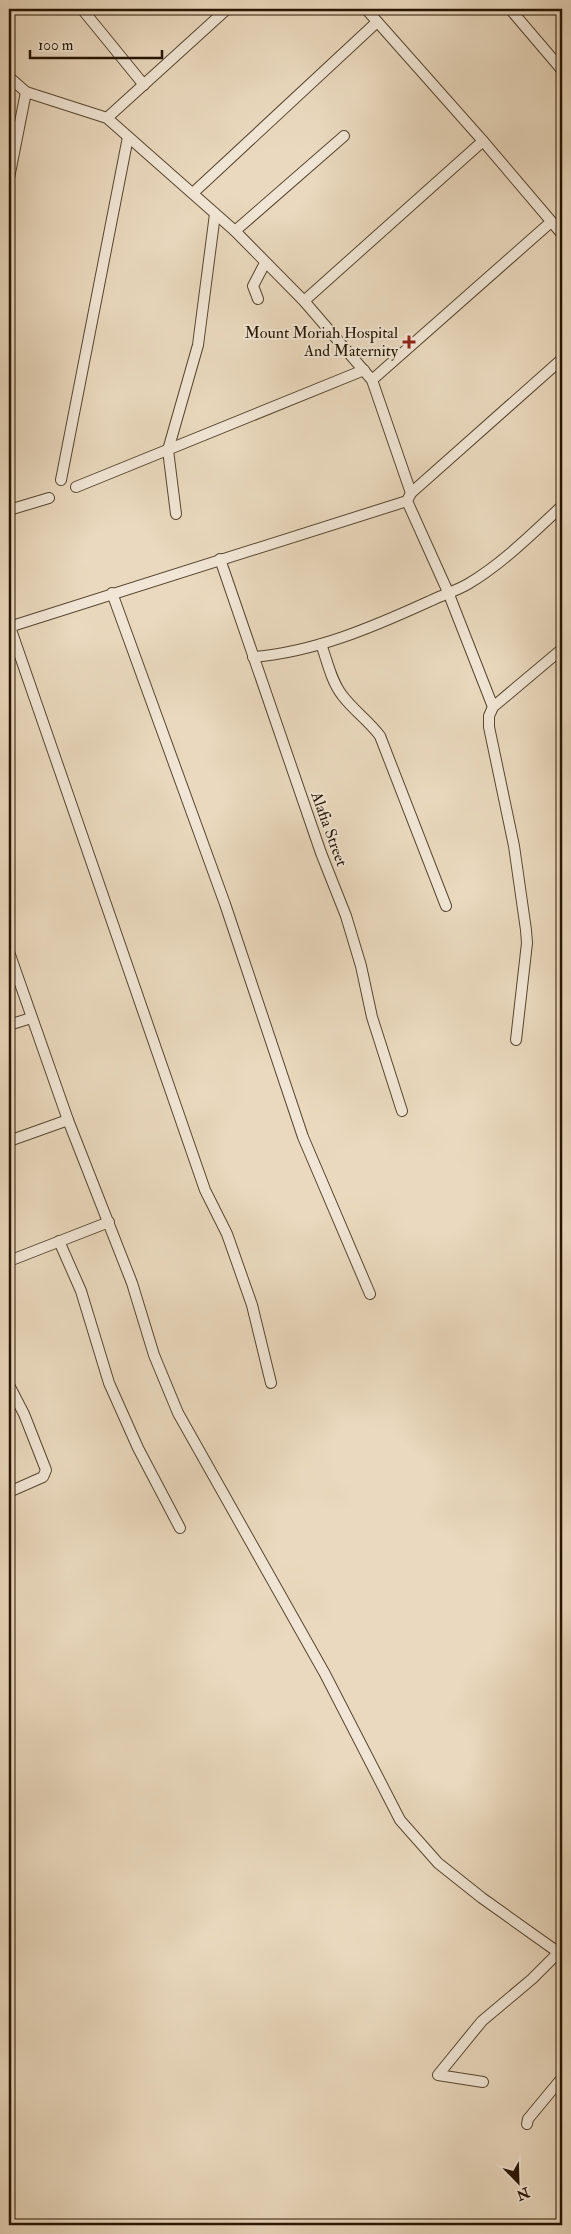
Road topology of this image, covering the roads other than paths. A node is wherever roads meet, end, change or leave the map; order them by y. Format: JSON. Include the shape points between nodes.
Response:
{"nodes":[{"id":1,"x":82,"y":9,"type":"edge"},
{"id":2,"x":366,"y":9,"type":"edge"},
{"id":3,"x":510,"y":9,"type":"edge"},
{"id":4,"x":223,"y":10,"type":"edge"},
{"id":5,"x":377,"y":22,"type":"junction"},
{"id":6,"x":562,"y":70,"type":"edge"},
{"id":7,"x":9,"y":77,"type":"edge"},
{"id":8,"x":144,"y":85,"type":"junction"},
{"id":9,"x":26,"y":92,"type":"junction"},
{"id":10,"x":107,"y":118,"type":"junction"},
{"id":11,"x":344,"y":136,"type":"dead end"},
{"id":12,"x":128,"y":137,"type":"junction"},
{"id":13,"x":483,"y":141,"type":"junction"},
{"id":14,"x":9,"y":178,"type":"edge"},
{"id":15,"x":193,"y":193,"type":"junction"},
{"id":16,"x":215,"y":214,"type":"junction"},
{"id":17,"x":551,"y":222,"type":"junction"},
{"id":18,"x":235,"y":231,"type":"junction"},
{"id":19,"x":562,"y":234,"type":"edge"},
{"id":20,"x":266,"y":263,"type":"junction"},
{"id":21,"x":258,"y":299,"type":"dead end"},
{"id":22,"x":304,"y":301,"type":"junction"},
{"id":23,"x":562,"y":359,"type":"edge"},
{"id":24,"x":364,"y":370,"type":"junction"},
{"id":25,"x":372,"y":380,"type":"junction"},
{"id":26,"x":168,"y":450,"type":"junction"},
{"id":27,"x":61,"y":480,"type":"dead end"},
{"id":28,"x":76,"y":487,"type":"dead end"},
{"id":29,"x":409,"y":497,"type":"junction"},
{"id":30,"x":50,"y":498,"type":"dead end"},
{"id":31,"x":562,"y":506,"type":"edge"},
{"id":32,"x":9,"y":510,"type":"edge"},
{"id":33,"x":176,"y":514,"type":"dead end"},
{"id":34,"x":220,"y":559,"type":"junction"},
{"id":35,"x":448,"y":592,"type":"junction"},
{"id":36,"x":112,"y":593,"type":"junction"},
{"id":37,"x":9,"y":627,"type":"edge"},
{"id":38,"x":321,"y":644,"type":"junction"},
{"id":39,"x":562,"y":649,"type":"edge"},
{"id":40,"x":253,"y":657,"type":"junction"},
{"id":41,"x":494,"y":706,"type":"junction"},
{"id":42,"x":446,"y":906,"type":"dead end"},
{"id":43,"x":9,"y":952,"type":"edge"},
{"id":44,"x":31,"y":1018,"type":"junction"},
{"id":45,"x":9,"y":1025,"type":"edge"},
{"id":46,"x":516,"y":1040,"type":"dead end"},
{"id":47,"x":402,"y":1111,"type":"dead end"},
{"id":48,"x":68,"y":1120,"type":"junction"},
{"id":49,"x":9,"y":1141,"type":"edge"},
{"id":50,"x":109,"y":1222,"type":"junction"},
{"id":51,"x":60,"y":1241,"type":"junction"},
{"id":52,"x":9,"y":1261,"type":"edge"},
{"id":53,"x":370,"y":1294,"type":"dead end"},
{"id":54,"x":271,"y":1383,"type":"dead end"},
{"id":55,"x":9,"y":1385,"type":"edge"},
{"id":56,"x":9,"y":1492,"type":"edge"},
{"id":57,"x":180,"y":1528,"type":"dead end"},
{"id":58,"x":560,"y":1954,"type":"edge"},
{"id":59,"x":562,"y":2078,"type":"edge"},
{"id":60,"x":483,"y":2082,"type":"dead end"},
{"id":61,"x":527,"y":2124,"type":"dead end"}],
"edges":[{"from":1,"to":8,"type":"street"},
{"from":2,"to":5,"type":"street"},
{"from":3,"to":6,"type":"street"},
{"from":4,"to":8,"type":"street"},
{"from":5,"to":13,"type":"street"},
{"from":5,"to":15,"type":"street"},
{"from":7,"to":9,"type":"street"},
{"from":8,"to":10,"type":"street"},
{"from":9,"to":10,"type":"street"},
{"from":9,"to":14,"type":"street"},
{"from":10,"to":12,"type":"street"},
{"from":11,"to":18,"type":"street"},
{"from":12,"to":15,"type":"street"},
{"from":12,"to":27,"type":"street"},
{"from":13,"to":17,"type":"street"},
{"from":13,"to":22,"type":"street"},
{"from":15,"to":16,"type":"street"},
{"from":16,"to":18,"type":"street"},
{"from":16,"to":26,"type":"street","via":[[198,345]]},
{"from":17,"to":19,"type":"street"},
{"from":17,"to":25,"type":"street"},
{"from":18,"to":20,"type":"street"},
{"from":20,"to":21,"type":"street","via":[[254,286]]},
{"from":20,"to":22,"type":"street"},
{"from":22,"to":24,"type":"street"},
{"from":23,"to":29,"type":"street"},
{"from":24,"to":25,"type":"street"},
{"from":24,"to":26,"type":"street"},
{"from":25,"to":29,"type":"street"},
{"from":26,"to":28,"type":"street"},
{"from":26,"to":33,"type":"street"},
{"from":29,"to":34,"type":"street"},
{"from":29,"to":35,"type":"street"},
{"from":30,"to":32,"type":"street"},
{"from":31,"to":35,"type":"street","via":[[497,564]]},
{"from":34,"to":36,"type":"street"},
{"from":34,"to":40,"type":"street","name":"Alafia Street"},
{"from":35,"to":38,"type":"street","via":[[372,626]]},
{"from":35,"to":41,"type":"street"},
{"from":36,"to":37,"type":"street"},
{"from":36,"to":53,"type":"street","via":[[221,895],[303,1137]]},
{"from":37,"to":54,"type":"street","via":[[205,1190],[227,1234],[252,1306]]},
{"from":38,"to":40,"type":"street","via":[[279,655]]},
{"from":38,"to":42,"type":"street","via":[[343,696],[380,736]]},
{"from":39,"to":41,"type":"street"},
{"from":40,"to":47,"type":"street","name":"Alafia Street","via":[[346,916],[362,966],[372,1017]]},
{"from":41,"to":46,"type":"street","via":[[489,716],[489,727],[514,846],[527,943]]},
{"from":43,"to":44,"type":"street"},
{"from":44,"to":45,"type":"street"},
{"from":44,"to":48,"type":"street"},
{"from":48,"to":49,"type":"street"},
{"from":48,"to":50,"type":"street"},
{"from":50,"to":51,"type":"street"},
{"from":50,"to":58,"type":"street","via":[[154,1355],[178,1412],[324,1674],[400,1820],[438,1863]]},
{"from":51,"to":52,"type":"street"},
{"from":51,"to":57,"type":"street","via":[[81,1290],[109,1383],[138,1448]]},
{"from":55,"to":56,"type":"street","via":[[46,1470],[42,1477]]},
{"from":58,"to":60,"type":"street","via":[[482,2021],[438,2075]]},
{"from":59,"to":61,"type":"street","via":[[528,2118]]}]}
